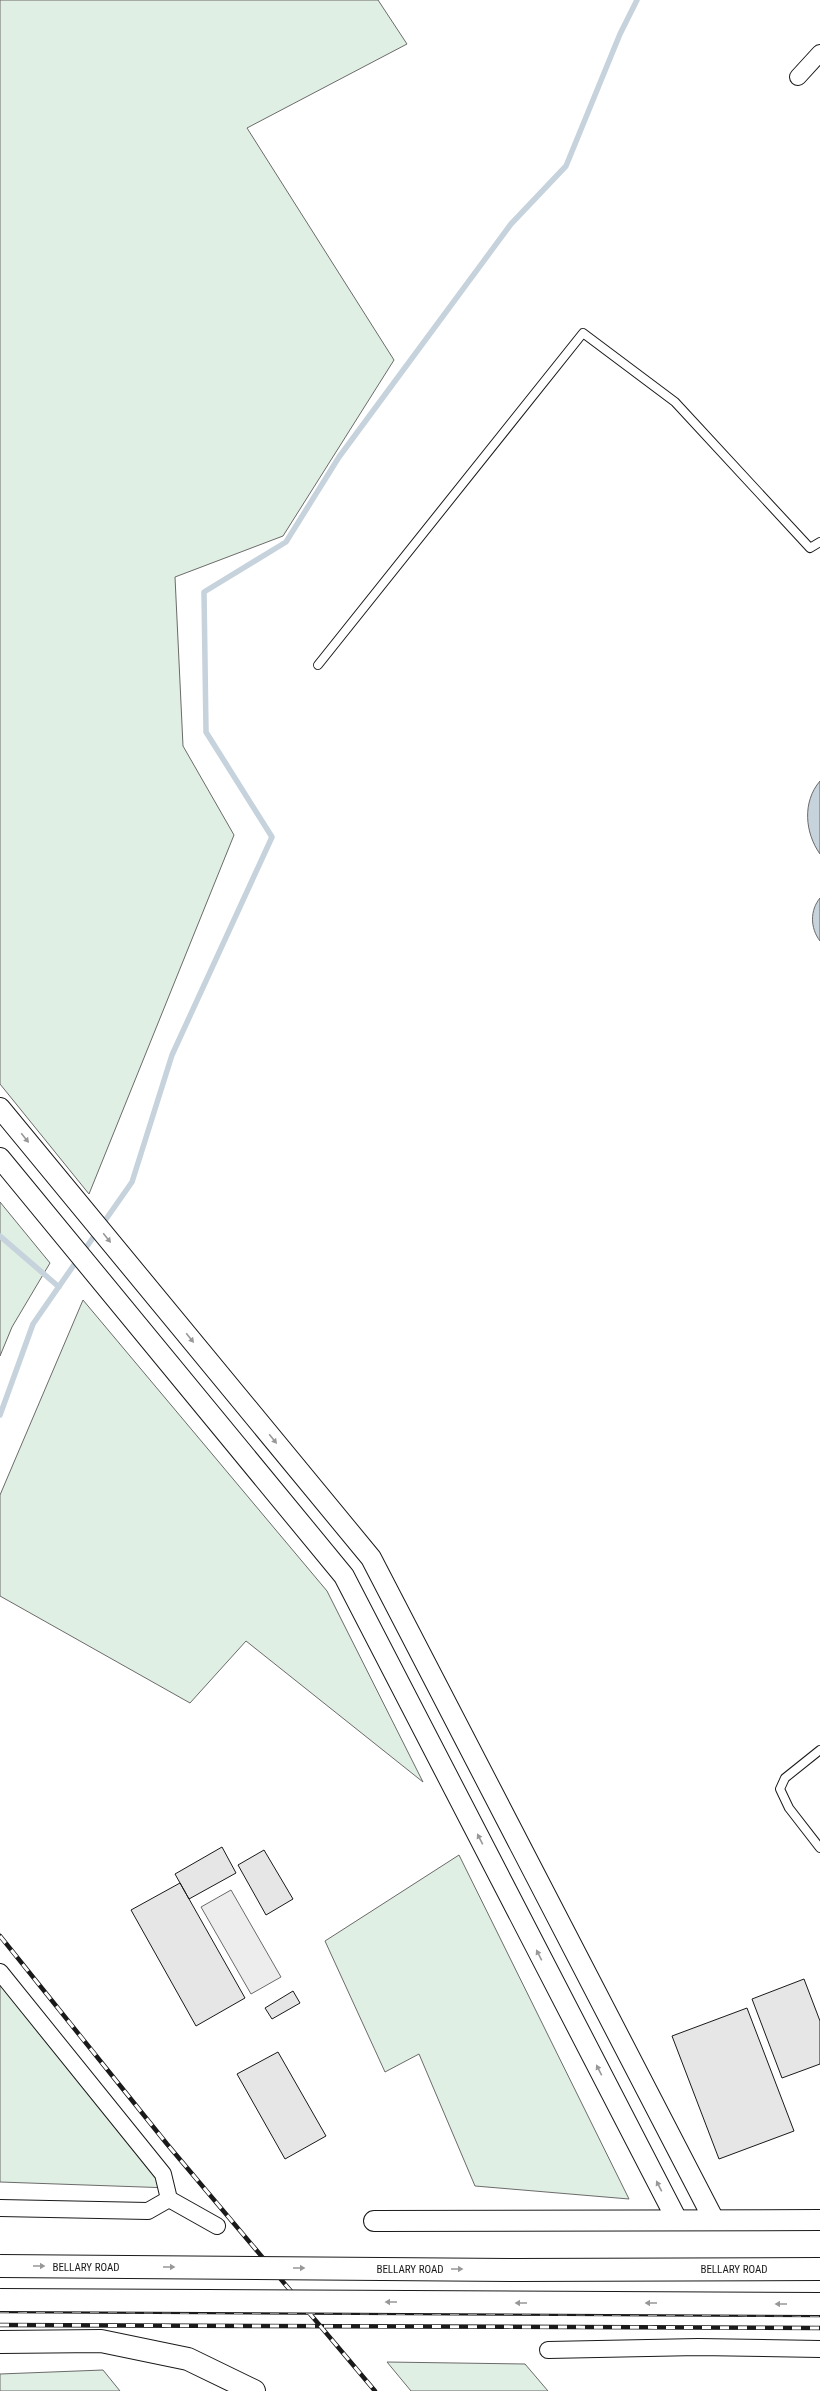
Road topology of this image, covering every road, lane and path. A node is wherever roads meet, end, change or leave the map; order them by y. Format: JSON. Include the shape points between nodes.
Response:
{"nodes":[{"id":1,"x":820,"y":53,"type":"edge"},
{"id":2,"x":798,"y":77,"type":"dead end"},
{"id":3,"x":820,"y":542,"type":"edge"},
{"id":4,"x":318,"y":666,"type":"dead end"},
{"id":5,"x":0,"y":1108,"type":"edge"},
{"id":6,"x":0,"y":1158,"type":"edge"},
{"id":7,"x":820,"y":1750,"type":"edge"},
{"id":8,"x":820,"y":1848,"type":"edge"},
{"id":9,"x":0,"y":1972,"type":"edge"},
{"id":10,"x":169,"y":2200,"type":"junction"},
{"id":11,"x":0,"y":2208,"type":"edge"},
{"id":12,"x":677,"y":2220,"type":"junction"},
{"id":13,"x":714,"y":2220,"type":"junction"},
{"id":14,"x":820,"y":2220,"type":"edge"},
{"id":15,"x":374,"y":2221,"type":"dead end"},
{"id":16,"x":217,"y":2226,"type":"dead end"},
{"id":17,"x":0,"y":2266,"type":"edge"},
{"id":18,"x":820,"y":2269,"type":"edge"},
{"id":19,"x":0,"y":2300,"type":"edge"},
{"id":20,"x":820,"y":2304,"type":"edge"},
{"id":21,"x":0,"y":2342,"type":"edge"},
{"id":22,"x":820,"y":2348,"type":"edge"},
{"id":23,"x":548,"y":2350,"type":"dead end"},
{"id":24,"x":254,"y":2391,"type":"edge"}],
"edges":[{"from":1,"to":2,"type":"street"},
{"from":3,"to":4,"type":"lane","via":[[810,548],[675,402],[583,333]]},
{"from":5,"to":13,"type":"street","one_way":true,"via":[[371,1558]]},
{"from":12,"to":6,"type":"street","one_way":true,"via":[[344,1576]]},
{"from":7,"to":8,"type":"lane","via":[[785,1778],[780,1789],[789,1808]]},
{"from":9,"to":10,"type":"street","via":[[163,2174]]},
{"from":10,"to":11,"type":"street","via":[[148,2211]]},
{"from":10,"to":16,"type":"street"},
{"from":12,"to":13,"type":"street"},
{"from":12,"to":15,"type":"street"},
{"from":13,"to":14,"type":"street"},
{"from":17,"to":18,"type":"main road","name":"BELLARY ROAD","one_way":true,"bridge":true,"via":[[515,2270]]},
{"from":20,"to":19,"type":"main road","one_way":true,"bridge":true},
{"from":21,"to":24,"type":"main road","via":[[101,2342],[188,2360]]},
{"from":22,"to":23,"type":"street"}]}
